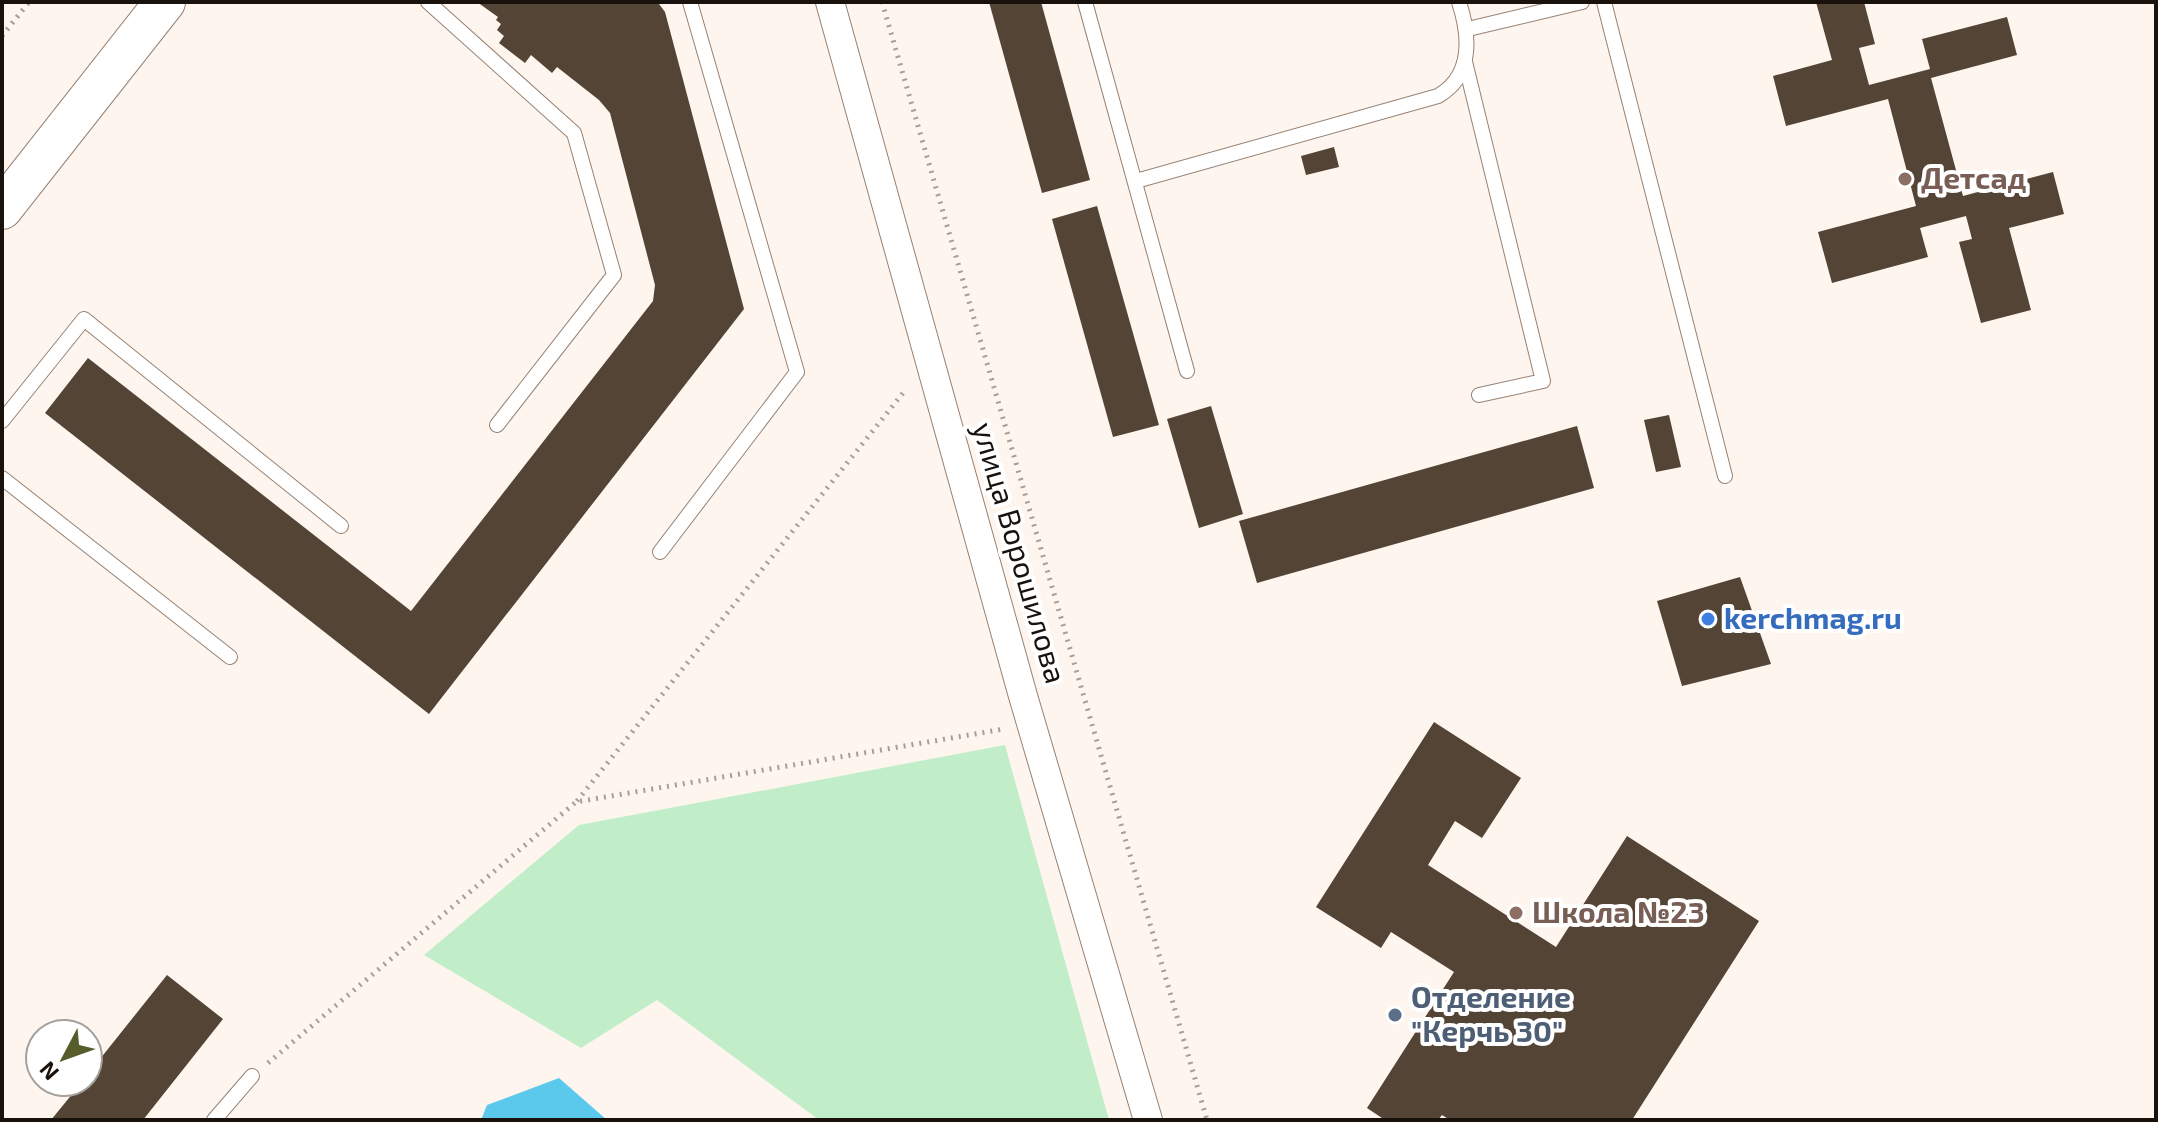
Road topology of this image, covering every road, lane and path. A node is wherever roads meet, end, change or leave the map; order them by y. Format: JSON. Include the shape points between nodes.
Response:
{"nodes":[{"id":1,"x":29,"y":2,"type":"edge"},
{"id":2,"x":165,"y":2,"type":"edge"},
{"id":3,"x":428,"y":2,"type":"edge"},
{"id":4,"x":690,"y":2,"type":"edge"},
{"id":5,"x":830,"y":2,"type":"edge"},
{"id":6,"x":882,"y":2,"type":"edge"},
{"id":7,"x":1085,"y":2,"type":"edge"},
{"id":8,"x":1459,"y":2,"type":"edge"},
{"id":9,"x":1582,"y":2,"type":"edge"},
{"id":10,"x":1604,"y":2,"type":"edge"},
{"id":11,"x":1468,"y":29,"type":"junction"},
{"id":12,"x":2,"y":36,"type":"edge"},
{"id":13,"x":1465,"y":62,"type":"junction"},
{"id":14,"x":1136,"y":181,"type":"junction"},
{"id":15,"x":2,"y":209,"type":"edge"},
{"id":16,"x":1187,"y":371,"type":"dead end"},
{"id":17,"x":903,"y":393,"type":"dead end"},
{"id":18,"x":1479,"y":395,"type":"dead end"},
{"id":19,"x":2,"y":421,"type":"edge"},
{"id":20,"x":497,"y":425,"type":"dead end"},
{"id":21,"x":1725,"y":476,"type":"dead end"},
{"id":22,"x":2,"y":478,"type":"edge"},
{"id":23,"x":341,"y":526,"type":"dead end"},
{"id":24,"x":660,"y":552,"type":"dead end"},
{"id":25,"x":230,"y":657,"type":"dead end"},
{"id":26,"x":1031,"y":724,"type":"junction"},
{"id":27,"x":576,"y":802,"type":"junction"},
{"id":28,"x":252,"y":1076,"type":"joint"},
{"id":29,"x":214,"y":1120,"type":"edge"},
{"id":30,"x":1148,"y":1120,"type":"edge"},
{"id":31,"x":1207,"y":1120,"type":"edge"}],
"edges":[{"from":1,"to":12,"type":"path"},
{"from":2,"to":15,"type":"main road"},
{"from":3,"to":20,"type":"lane","via":[[574,133],[614,275]]},
{"from":4,"to":24,"type":"lane","via":[[797,372]]},
{"from":5,"to":26,"type":"street","name":"улица Ворошилова"},
{"from":6,"to":31,"type":"path"},
{"from":7,"to":14,"type":"lane"},
{"from":8,"to":11,"type":"lane"},
{"from":9,"to":11,"type":"lane"},
{"from":10,"to":21,"type":"lane"},
{"from":11,"to":13,"type":"lane"},
{"from":13,"to":14,"type":"lane","via":[[1452,88],[1438,96]]},
{"from":13,"to":18,"type":"lane","via":[[1543,381]]},
{"from":14,"to":16,"type":"lane"},
{"from":17,"to":27,"type":"path"},
{"from":19,"to":23,"type":"lane","via":[[84,319]]},
{"from":22,"to":25,"type":"lane"},
{"from":26,"to":27,"type":"path"},
{"from":26,"to":30,"type":"street","name":"улица Ворошилова"},
{"from":27,"to":28,"type":"path"},
{"from":28,"to":29,"type":"lane"}]}
